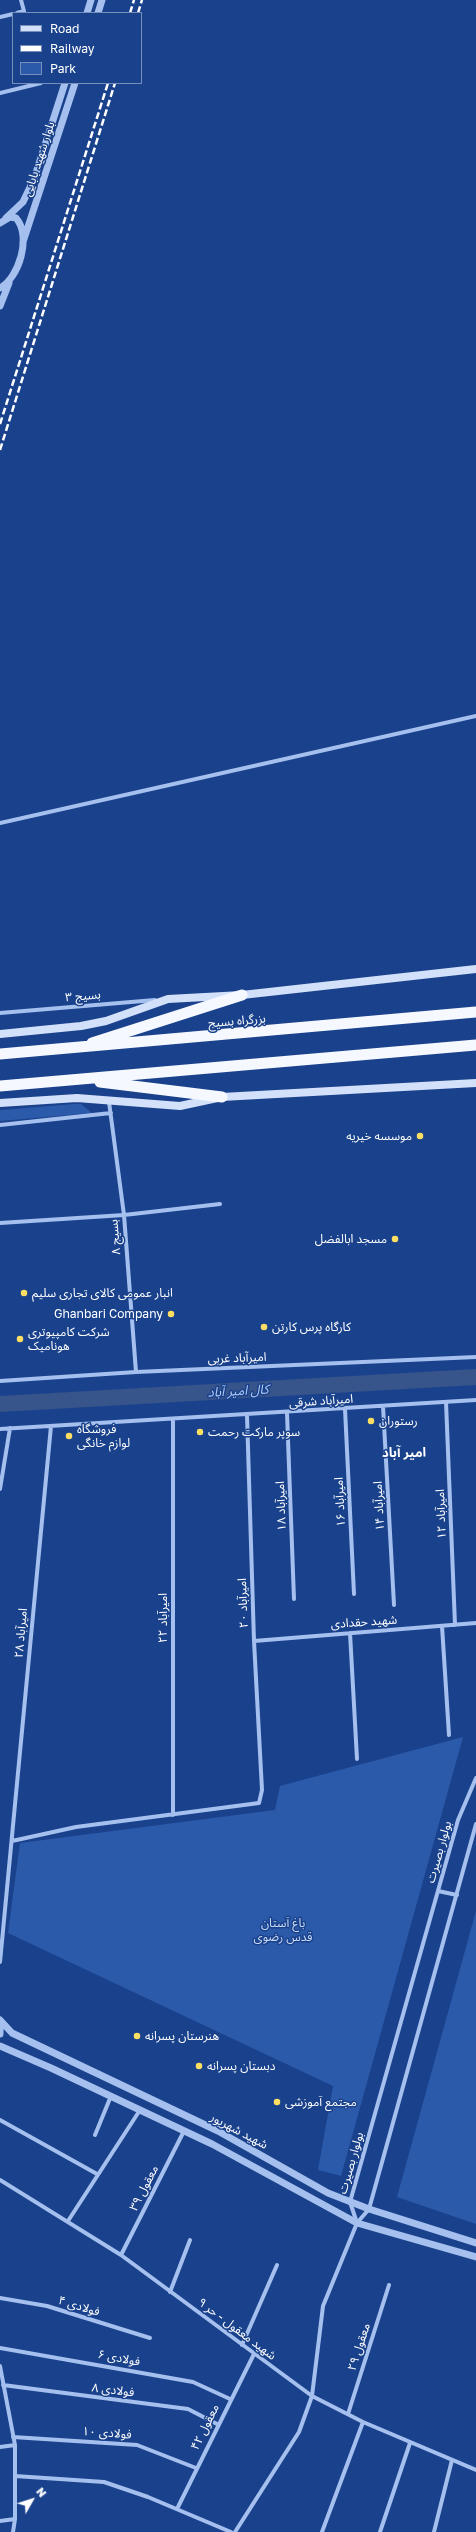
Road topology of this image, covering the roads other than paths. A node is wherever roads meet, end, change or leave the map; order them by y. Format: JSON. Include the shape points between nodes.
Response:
{"nodes":[{"id":1,"x":21,"y":0,"type":"edge"},
{"id":2,"x":91,"y":0,"type":"edge"},
{"id":3,"x":102,"y":0,"type":"edge"},
{"id":4,"x":20,"y":12,"type":"edge"},
{"id":5,"x":87,"y":12,"type":"edge"},
{"id":6,"x":98,"y":12,"type":"edge"},
{"id":7,"x":12,"y":14,"type":"edge"},
{"id":8,"x":0,"y":17,"type":"edge"},
{"id":9,"x":37,"y":84,"type":"edge"},
{"id":10,"x":65,"y":84,"type":"edge"},
{"id":11,"x":75,"y":84,"type":"edge"},
{"id":12,"x":0,"y":93,"type":"edge"},
{"id":13,"x":6,"y":218,"type":"junction"},
{"id":14,"x":0,"y":223,"type":"edge"},
{"id":15,"x":23,"y":242,"type":"junction"},
{"id":16,"x":9,"y":281,"type":"junction"},
{"id":17,"x":0,"y":288,"type":"edge"},
{"id":18,"x":0,"y":306,"type":"edge"},
{"id":19,"x":476,"y":716,"type":"edge"},
{"id":20,"x":0,"y":823,"type":"edge"},
{"id":21,"x":476,"y":969,"type":"edge"},
{"id":22,"x":242,"y":995,"type":"junction"},
{"id":23,"x":168,"y":999,"type":"junction"},
{"id":24,"x":476,"y":1012,"type":"edge"},
{"id":25,"x":0,"y":1013,"type":"edge"},
{"id":26,"x":0,"y":1034,"type":"edge"},
{"id":27,"x":476,"y":1045,"type":"edge"},
{"id":28,"x":72,"y":1050,"type":"junction"},
{"id":29,"x":0,"y":1054,"type":"edge"},
{"id":30,"x":78,"y":1079,"type":"junction"},
{"id":31,"x":476,"y":1083,"type":"edge"},
{"id":32,"x":0,"y":1086,"type":"edge"},
{"id":33,"x":222,"y":1097,"type":"junction"},
{"id":34,"x":109,"y":1102,"type":"junction"},
{"id":35,"x":0,"y":1103,"type":"edge"},
{"id":36,"x":111,"y":1113,"type":"junction"},
{"id":37,"x":0,"y":1125,"type":"edge"},
{"id":38,"x":220,"y":1204,"type":"dead end"},
{"id":39,"x":124,"y":1215,"type":"junction"},
{"id":40,"x":0,"y":1223,"type":"edge"},
{"id":41,"x":476,"y":1358,"type":"edge"},
{"id":42,"x":136,"y":1372,"type":"junction"},
{"id":43,"x":0,"y":1381,"type":"edge"},
{"id":44,"x":476,"y":1400,"type":"edge"},
{"id":45,"x":446,"y":1402,"type":"junction"},
{"id":46,"x":383,"y":1406,"type":"junction"},
{"id":47,"x":345,"y":1409,"type":"junction"},
{"id":48,"x":287,"y":1413,"type":"junction"},
{"id":49,"x":247,"y":1415,"type":"junction"},
{"id":50,"x":173,"y":1420,"type":"junction"},
{"id":51,"x":51,"y":1426,"type":"junction"},
{"id":52,"x":10,"y":1428,"type":"junction"},
{"id":53,"x":0,"y":1429,"type":"edge"},
{"id":54,"x":0,"y":1490,"type":"edge"},
{"id":55,"x":354,"y":1594,"type":"dead end"},
{"id":56,"x":294,"y":1599,"type":"dead end"},
{"id":57,"x":394,"y":1605,"type":"dead end"},
{"id":58,"x":476,"y":1623,"type":"edge"},
{"id":59,"x":456,"y":1625,"type":"junction"},
{"id":60,"x":442,"y":1626,"type":"junction"},
{"id":61,"x":350,"y":1633,"type":"junction"},
{"id":62,"x":254,"y":1641,"type":"junction"},
{"id":63,"x":449,"y":1735,"type":"dead end"},
{"id":64,"x":357,"y":1759,"type":"dead end"},
{"id":65,"x":476,"y":1778,"type":"edge"},
{"id":66,"x":173,"y":1815,"type":"junction"},
{"id":67,"x":476,"y":1824,"type":"edge"},
{"id":68,"x":12,"y":1841,"type":"junction"},
{"id":69,"x":438,"y":1891,"type":"junction"},
{"id":70,"x":457,"y":1895,"type":"junction"},
{"id":71,"x":0,"y":1962,"type":"edge"},
{"id":72,"x":0,"y":2019,"type":"edge"},
{"id":73,"x":0,"y":2034,"type":"edge"},
{"id":74,"x":0,"y":2046,"type":"edge"},
{"id":75,"x":111,"y":2096,"type":"junction"},
{"id":76,"x":140,"y":2110,"type":"junction"},
{"id":77,"x":0,"y":2120,"type":"edge"},
{"id":78,"x":184,"y":2131,"type":"junction"},
{"id":79,"x":95,"y":2135,"type":"dead end"},
{"id":80,"x":97,"y":2174,"type":"junction"},
{"id":81,"x":0,"y":2180,"type":"edge"},
{"id":82,"x":350,"y":2202,"type":"junction"},
{"id":83,"x":369,"y":2209,"type":"junction"},
{"id":84,"x":68,"y":2221,"type":"junction"},
{"id":85,"x":357,"y":2223,"type":"junction"},
{"id":86,"x":190,"y":2240,"type":"dead end"},
{"id":87,"x":476,"y":2243,"type":"edge"},
{"id":88,"x":121,"y":2255,"type":"junction"},
{"id":89,"x":476,"y":2258,"type":"edge"},
{"id":90,"x":277,"y":2265,"type":"dead end"},
{"id":91,"x":389,"y":2285,"type":"dead end"},
{"id":92,"x":170,"y":2292,"type":"junction"},
{"id":93,"x":0,"y":2298,"type":"edge"},
{"id":94,"x":150,"y":2338,"type":"dead end"},
{"id":95,"x":242,"y":2345,"type":"junction"},
{"id":96,"x":0,"y":2348,"type":"edge"},
{"id":97,"x":254,"y":2354,"type":"junction"},
{"id":98,"x":0,"y":2366,"type":"edge"},
{"id":99,"x":3,"y":2385,"type":"junction"},
{"id":100,"x":2,"y":2394,"type":"edge"},
{"id":101,"x":312,"y":2396,"type":"junction"},
{"id":102,"x":230,"y":2399,"type":"junction"},
{"id":103,"x":348,"y":2414,"type":"junction"},
{"id":104,"x":363,"y":2422,"type":"junction"},
{"id":105,"x":217,"y":2424,"type":"junction"},
{"id":106,"x":13,"y":2437,"type":"junction"},
{"id":107,"x":410,"y":2443,"type":"junction"},
{"id":108,"x":15,"y":2445,"type":"junction"},
{"id":109,"x":0,"y":2447,"type":"edge"},
{"id":110,"x":452,"y":2460,"type":"junction"},
{"id":111,"x":196,"y":2468,"type":"junction"},
{"id":112,"x":476,"y":2470,"type":"edge"},
{"id":113,"x":15,"y":2476,"type":"junction"},
{"id":114,"x":177,"y":2509,"type":"junction"},
{"id":115,"x":15,"y":2518,"type":"junction"},
{"id":116,"x":0,"y":2521,"type":"edge"},
{"id":117,"x":12,"y":2532,"type":"edge"},
{"id":118,"x":230,"y":2532,"type":"edge"},
{"id":119,"x":235,"y":2532,"type":"edge"},
{"id":120,"x":322,"y":2532,"type":"edge"},
{"id":121,"x":380,"y":2532,"type":"edge"},
{"id":122,"x":434,"y":2532,"type":"edge"}],
"edges":[{"from":1,"to":4,"type":"street","via":[[24,11]]},
{"from":2,"to":5,"type":"street"},
{"from":3,"to":6,"type":"street"},
{"from":7,"to":8,"type":"street"},
{"from":9,"to":12,"type":"street"},
{"from":10,"to":13,"type":"street","name":"بلوار شهید بابایی","via":[[34,179],[23,202]]},
{"from":11,"to":15,"type":"street","name":"بلوار شهید بابایی"},
{"from":13,"to":14,"type":"street","name":"بلوار شهید بابایی"},
{"from":13,"to":15,"type":"street","via":[[13,217],[19,221]]},
{"from":15,"to":16,"type":"street","name":"بلوار شهید بابایی","via":[[19,262]]},
{"from":16,"to":17,"type":"street"},
{"from":16,"to":18,"type":"street"},
{"from":19,"to":20,"type":"street"},
{"from":21,"to":22,"type":"main road"},
{"from":22,"to":23,"type":"main road"},
{"from":22,"to":28,"type":"highway"},
{"from":23,"to":25,"type":"street","name":"بسیج ۳"},
{"from":23,"to":26,"type":"main road","via":[[106,1021]]},
{"from":24,"to":28,"type":"highway","name":"بزرگراه بسیج"},
{"from":27,"to":30,"type":"highway"},
{"from":28,"to":29,"type":"highway","name":"بزرگراه بسیج"},
{"from":30,"to":32,"type":"highway"},
{"from":30,"to":33,"type":"highway"},
{"from":31,"to":33,"type":"main road"},
{"from":33,"to":34,"type":"main road","via":[[180,1106]]},
{"from":34,"to":35,"type":"main road","via":[[77,1098]]},
{"from":34,"to":36,"type":"street","name":"بسیج ۸"},
{"from":36,"to":37,"type":"street"},
{"from":36,"to":39,"type":"street","name":"بسیج ۸"},
{"from":38,"to":39,"type":"street"},
{"from":39,"to":40,"type":"street"},
{"from":39,"to":42,"type":"street","name":"بسیج ۸"},
{"from":41,"to":42,"type":"street","name":"امیرآباد غربی"},
{"from":42,"to":43,"type":"street","name":"امیرآباد غربی"},
{"from":44,"to":45,"type":"street","name":"امیرآباد شرقی"},
{"from":45,"to":46,"type":"street","name":"امیرآباد شرقی"},
{"from":45,"to":59,"type":"street","name":"امیرآباد ۱۲"},
{"from":46,"to":47,"type":"street","name":"امیرآباد شرقی"},
{"from":46,"to":57,"type":"street","name":"امیرآباد ۱۴"},
{"from":47,"to":48,"type":"street","name":"امیرآباد شرقی"},
{"from":47,"to":55,"type":"street","name":"امیرآباد ۱۶"},
{"from":48,"to":49,"type":"street","name":"امیرآباد شرقی"},
{"from":48,"to":56,"type":"street","name":"امیرآباد ۱۸"},
{"from":49,"to":50,"type":"street","name":"امیرآباد شرقی"},
{"from":49,"to":62,"type":"street","name":"امیرآباد ۲۰"},
{"from":50,"to":51,"type":"street","name":"امیرآباد شرقی"},
{"from":50,"to":66,"type":"street","name":"امیرآباد ۲۲"},
{"from":51,"to":52,"type":"street","name":"امیرآباد شرقی"},
{"from":51,"to":68,"type":"street","name":"امیرآباد ۲۸"},
{"from":52,"to":53,"type":"street","name":"امیرآباد شرقی"},
{"from":52,"to":54,"type":"street"},
{"from":58,"to":59,"type":"street","name":"شهید حقدادی"},
{"from":59,"to":60,"type":"street","name":"شهید حقدادی"},
{"from":60,"to":61,"type":"street","name":"شهید حقدادی"},
{"from":60,"to":63,"type":"street"},
{"from":61,"to":62,"type":"street","name":"شهید حقدادی"},
{"from":61,"to":64,"type":"street"},
{"from":62,"to":66,"type":"street","name":"امیرآباد ۲۰","via":[[262,1790],[259,1803]]},
{"from":65,"to":69,"type":"street","name":"بولوار بصیرت","via":[[458,1820]]},
{"from":66,"to":68,"type":"street","via":[[76,1827]]},
{"from":67,"to":70,"type":"street"},
{"from":68,"to":71,"type":"street","name":"امیرآباد ۲۸"},
{"from":69,"to":70,"type":"street"},
{"from":69,"to":82,"type":"street","name":"بولوار بصیرت"},
{"from":70,"to":83,"type":"street"},
{"from":72,"to":73,"type":"street"},
{"from":72,"to":82,"type":"street","name":"شهید شهریور","via":[[12,2033],[218,2131],[328,2193]]},
{"from":74,"to":75,"type":"street","name":"شهید شهریور"},
{"from":75,"to":76,"type":"street","name":"شهید شهریور"},
{"from":75,"to":79,"type":"street"},
{"from":76,"to":78,"type":"street","name":"شهید شهریور"},
{"from":76,"to":80,"type":"street"},
{"from":77,"to":80,"type":"street"},
{"from":78,"to":85,"type":"street","name":"شهید شهریور"},
{"from":78,"to":88,"type":"street","name":"معقول ۳۹"},
{"from":80,"to":84,"type":"street"},
{"from":81,"to":84,"type":"street","name":"شهید معقول - حر ۹"},
{"from":82,"to":83,"type":"street","name":"شهید شهریور"},
{"from":82,"to":85,"type":"street","name":"بولوار بصیرت"},
{"from":83,"to":85,"type":"street"},
{"from":83,"to":87,"type":"street","name":"شهید شهریور"},
{"from":84,"to":88,"type":"street","name":"شهید معقول - حر ۹"},
{"from":85,"to":89,"type":"street","name":"شهید شهریور"},
{"from":85,"to":101,"type":"street","via":[[323,2306]]},
{"from":86,"to":92,"type":"street"},
{"from":88,"to":92,"type":"street","name":"شهید معقول - حر ۹"},
{"from":90,"to":95,"type":"street"},
{"from":91,"to":103,"type":"street","name":"معقول ۲۹"},
{"from":92,"to":95,"type":"street","name":"شهید معقول - حر ۹"},
{"from":93,"to":94,"type":"street","name":"فولادی ۴","via":[[47,2306]]},
{"from":95,"to":97,"type":"street","name":"شهید معقول - حر ۹"},
{"from":96,"to":102,"type":"street","name":"فولادی ۶","via":[[193,2382]]},
{"from":97,"to":101,"type":"street","name":"شهید معقول - حر ۹"},
{"from":97,"to":102,"type":"street","name":"معقول ۴۲"},
{"from":98,"to":99,"type":"street"},
{"from":99,"to":100,"type":"street"},
{"from":99,"to":105,"type":"street","name":"فولادی ۸","via":[[188,2409]]},
{"from":100,"to":106,"type":"street"},
{"from":101,"to":103,"type":"street","name":"شهید معقول - حر ۹"},
{"from":101,"to":119,"type":"street","via":[[299,2432]]},
{"from":102,"to":105,"type":"street","name":"معقول ۴۲"},
{"from":103,"to":104,"type":"street","name":"شهید معقول - حر ۹"},
{"from":104,"to":107,"type":"street","name":"شهید معقول - حر ۹"},
{"from":104,"to":120,"type":"street"},
{"from":105,"to":111,"type":"street","name":"معقول ۴۲"},
{"from":106,"to":108,"type":"street"},
{"from":106,"to":111,"type":"street","name":"فولادی ۱۰","via":[[137,2445]]},
{"from":107,"to":110,"type":"street","name":"شهید معقول - حر ۹"},
{"from":107,"to":121,"type":"street"},
{"from":108,"to":109,"type":"street"},
{"from":108,"to":113,"type":"street"},
{"from":110,"to":112,"type":"street","name":"شهید معقول - حر ۹"},
{"from":110,"to":122,"type":"street"},
{"from":111,"to":114,"type":"street","name":"معقول ۴۲"},
{"from":113,"to":114,"type":"street","via":[[104,2482]]},
{"from":113,"to":115,"type":"street"},
{"from":114,"to":118,"type":"street"},
{"from":115,"to":116,"type":"street"},
{"from":115,"to":117,"type":"street"}]}
